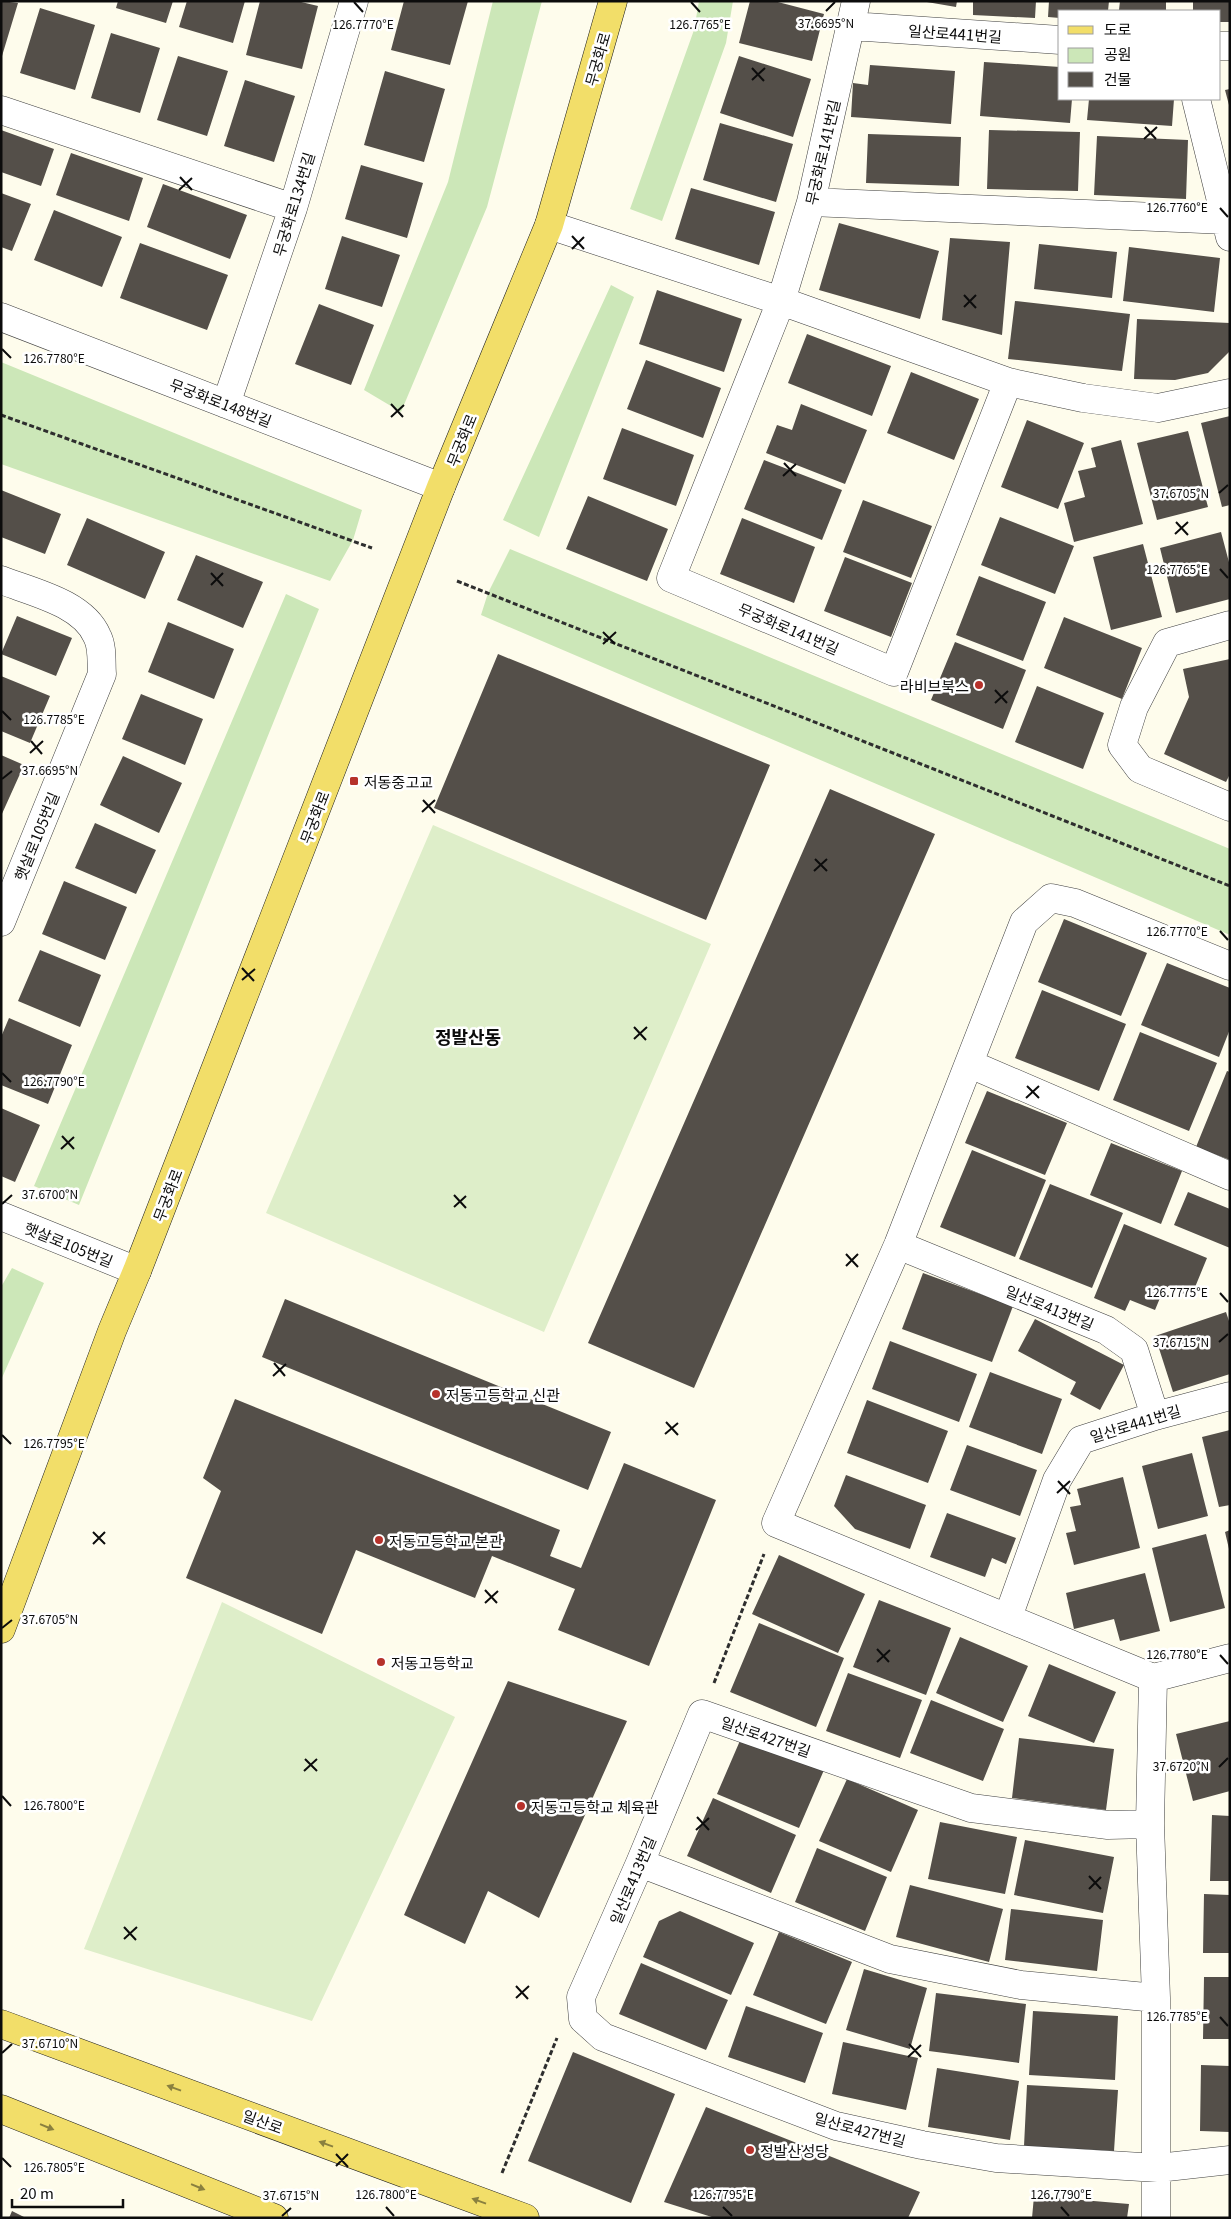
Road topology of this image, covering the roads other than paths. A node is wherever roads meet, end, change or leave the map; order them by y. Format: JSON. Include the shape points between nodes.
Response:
{"nodes":[{"id":1,"x":354,"y":1,"type":"edge"},
{"id":2,"x":613,"y":1,"type":"edge"},
{"id":3,"x":853,"y":13,"type":"edge"},
{"id":4,"x":1058,"y":40,"type":"edge"},
{"id":5,"x":1196,"y":100,"type":"edge"},
{"id":6,"x":1,"y":110,"type":"edge"},
{"id":7,"x":812,"y":202,"type":"junction"},
{"id":8,"x":293,"y":208,"type":"junction"},
{"id":9,"x":549,"y":225,"type":"junction"},
{"id":10,"x":1228,"y":229,"type":"edge"},
{"id":11,"x":781,"y":301,"type":"junction"},
{"id":12,"x":1,"y":317,"type":"edge"},
{"id":13,"x":1008,"y":382,"type":"junction"},
{"id":14,"x":1230,"y":394,"type":"edge"},
{"id":15,"x":226,"y":404,"type":"junction"},
{"id":16,"x":441,"y":487,"type":"junction"},
{"id":17,"x":1,"y":580,"type":"edge"},
{"id":18,"x":1230,"y":625,"type":"edge"},
{"id":19,"x":1230,"y":807,"type":"edge"},
{"id":20,"x":1,"y":922,"type":"edge"},
{"id":21,"x":1230,"y":966,"type":"edge"},
{"id":22,"x":970,"y":1064,"type":"junction"},
{"id":23,"x":1230,"y":1176,"type":"edge"},
{"id":24,"x":1,"y":1216,"type":"edge"},
{"id":25,"x":898,"y":1245,"type":"junction"},
{"id":26,"x":137,"y":1271,"type":"junction"},
{"id":27,"x":1230,"y":1396,"type":"edge"},
{"id":28,"x":1155,"y":1416,"type":"junction"},
{"id":29,"x":1008,"y":1617,"type":"junction"},
{"id":30,"x":1,"y":1629,"type":"edge"},
{"id":31,"x":1230,"y":1658,"type":"edge"},
{"id":32,"x":1153,"y":1678,"type":"junction"},
{"id":33,"x":702,"y":1714,"type":"joint"},
{"id":34,"x":1150,"y":1824,"type":"junction"},
{"id":35,"x":640,"y":1862,"type":"junction"},
{"id":36,"x":1156,"y":1998,"type":"junction"},
{"id":37,"x":583,"y":2019,"type":"joint"},
{"id":38,"x":1,"y":2024,"type":"edge"},
{"id":39,"x":1,"y":2109,"type":"edge"},
{"id":40,"x":1230,"y":2160,"type":"edge"},
{"id":41,"x":1158,"y":2168,"type":"junction"},
{"id":42,"x":274,"y":2218,"type":"edge"},
{"id":43,"x":524,"y":2218,"type":"edge"},
{"id":44,"x":1156,"y":2218,"type":"edge"}],
"edges":[{"from":1,"to":8,"type":"street","name":"무궁화로134번길"},
{"from":2,"to":9,"type":"main road","name":"무궁화로"},
{"from":3,"to":4,"type":"street","name":"일산로441번길"},
{"from":3,"to":7,"type":"street","name":"무궁화로141번길"},
{"from":5,"to":10,"type":"street"},
{"from":6,"to":8,"type":"street"},
{"from":7,"to":10,"type":"street"},
{"from":7,"to":11,"type":"street","name":"무궁화로141번길"},
{"from":8,"to":15,"type":"street","name":"무궁화로134번길"},
{"from":9,"to":11,"type":"street"},
{"from":9,"to":16,"type":"main road","name":"무궁화로"},
{"from":11,"to":13,"type":"street"},
{"from":11,"to":13,"type":"street","name":"무궁화로141번길","via":[[671,578],[894,672]]},
{"from":12,"to":15,"type":"street","name":"무궁화로148번길"},
{"from":13,"to":14,"type":"street","via":[[1084,398],[1158,408]]},
{"from":15,"to":16,"type":"street","name":"무궁화로148번길"},
{"from":16,"to":26,"type":"main road","name":"무궁화로"},
{"from":17,"to":20,"type":"street","name":"햇살로105번길","via":[[77,610],[97,636],[102,674]]},
{"from":18,"to":19,"type":"street","via":[[1167,643],[1134,707],[1122,745],[1140,769]]},
{"from":21,"to":22,"type":"street","via":[[1075,904],[1050,898],[1024,922]]},
{"from":22,"to":23,"type":"street"},
{"from":22,"to":25,"type":"street"},
{"from":24,"to":26,"type":"street","name":"햇살로105번길"},
{"from":25,"to":28,"type":"street","name":"일산로413번길","via":[[1106,1330],[1134,1350]]},
{"from":25,"to":29,"type":"street","via":[[776,1523]]},
{"from":26,"to":30,"type":"main road","name":"무궁화로"},
{"from":27,"to":28,"type":"street","name":"일산로441번길"},
{"from":28,"to":29,"type":"street","name":"일산로441번길","via":[[1081,1440],[1058,1480]]},
{"from":29,"to":32,"type":"street"},
{"from":31,"to":32,"type":"street"},
{"from":32,"to":34,"type":"street"},
{"from":33,"to":34,"type":"street","name":"일산로427번길","via":[[971,1808],[1108,1825]]},
{"from":33,"to":35,"type":"street","name":"일산로413번길"},
{"from":34,"to":36,"type":"street"},
{"from":35,"to":36,"type":"street","via":[[890,1958],[1021,1985]]},
{"from":35,"to":37,"type":"street","name":"일산로413번길","via":[[581,1997]]},
{"from":36,"to":41,"type":"street"},
{"from":37,"to":41,"type":"street","name":"일산로427번길","via":[[603,2037],[836,2126],[996,2158]]},
{"from":43,"to":38,"type":"main road","name":"일산로","one_way":true},
{"from":39,"to":42,"type":"main road","one_way":true},
{"from":40,"to":41,"type":"street"},
{"from":41,"to":44,"type":"street"}]}
